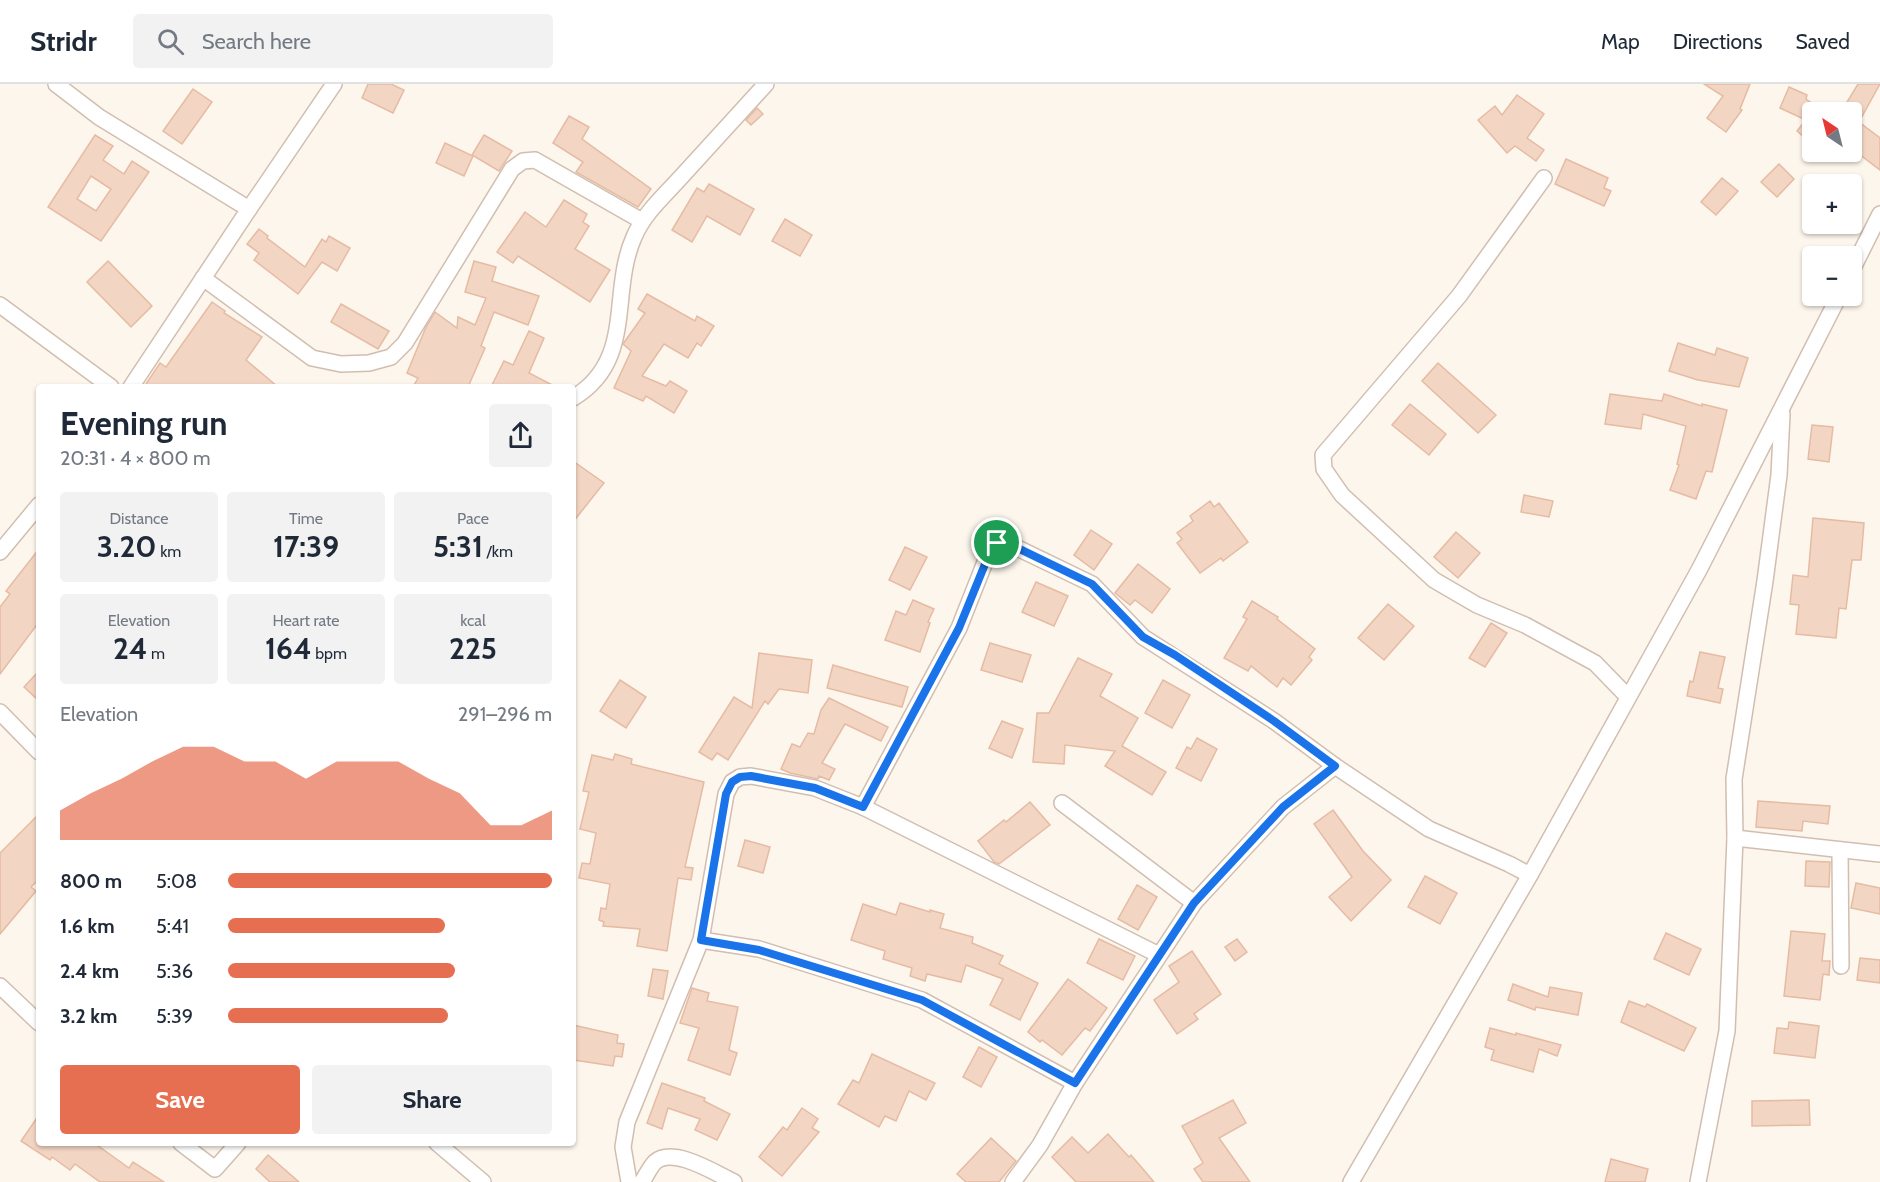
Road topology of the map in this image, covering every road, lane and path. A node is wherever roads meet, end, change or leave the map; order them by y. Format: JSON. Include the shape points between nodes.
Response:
{"nodes":[{"id":1,"x":56,"y":84,"type":"edge"},
{"id":2,"x":334,"y":84,"type":"edge"},
{"id":3,"x":766,"y":84,"type":"edge"},
{"id":4,"x":1544,"y":178,"type":"dead end"},
{"id":5,"x":249,"y":209,"type":"junction"},
{"id":6,"x":1880,"y":214,"type":"edge"},
{"id":7,"x":642,"y":221,"type":"junction"},
{"id":8,"x":1862,"y":250,"type":"edge"},
{"id":9,"x":203,"y":278,"type":"junction"},
{"id":10,"x":0,"y":305,"type":"edge"},
{"id":11,"x":1834,"y":306,"type":"edge"},
{"id":12,"x":107,"y":384,"type":"edge"},
{"id":13,"x":133,"y":384,"type":"edge"},
{"id":14,"x":576,"y":395,"type":"edge"},
{"id":15,"x":1782,"y":409,"type":"junction"},
{"id":16,"x":36,"y":509,"type":"edge"},
{"id":17,"x":0,"y":552,"type":"edge"},
{"id":18,"x":1628,"y":697,"type":"junction"},
{"id":19,"x":0,"y":712,"type":"edge"},
{"id":20,"x":36,"y":749,"type":"edge"},
{"id":21,"x":1335,"y":766,"type":"junction"},
{"id":22,"x":1062,"y":803,"type":"dead end"},
{"id":23,"x":863,"y":807,"type":"junction"},
{"id":24,"x":1735,"y":838,"type":"junction"},
{"id":25,"x":1840,"y":850,"type":"junction"},
{"id":26,"x":1880,"y":854,"type":"edge"},
{"id":27,"x":1530,"y":875,"type":"junction"},
{"id":28,"x":1194,"y":903,"type":"junction"},
{"id":29,"x":701,"y":940,"type":"junction"},
{"id":30,"x":1159,"y":955,"type":"junction"},
{"id":31,"x":1841,"y":966,"type":"dead end"},
{"id":32,"x":0,"y":986,"type":"edge"},
{"id":33,"x":36,"y":1020,"type":"edge"},
{"id":34,"x":1075,"y":1083,"type":"junction"},
{"id":35,"x":184,"y":1146,"type":"edge"},
{"id":36,"x":236,"y":1146,"type":"edge"},
{"id":37,"x":441,"y":1146,"type":"edge"},
{"id":38,"x":212,"y":1175,"type":"edge"},
{"id":39,"x":483,"y":1182,"type":"edge"},
{"id":40,"x":629,"y":1182,"type":"edge"},
{"id":41,"x":642,"y":1182,"type":"edge"},
{"id":42,"x":734,"y":1182,"type":"edge"},
{"id":43,"x":1013,"y":1182,"type":"edge"},
{"id":44,"x":1351,"y":1182,"type":"edge"},
{"id":45,"x":1698,"y":1182,"type":"edge"}],
"edges":[{"from":1,"to":5,"type":"street","via":[[99,117]]},
{"from":2,"to":5,"type":"street"},
{"from":3,"to":7,"type":"street"},
{"from":4,"to":18,"type":"street","via":[[1459,296],[1323,454],[1324,469],[1342,495],[1434,580],[1595,663]]},
{"from":5,"to":9,"type":"street"},
{"from":6,"to":8,"type":"street"},
{"from":7,"to":9,"type":"street","via":[[535,160],[523,161],[512,169],[405,343],[391,357],[369,363],[341,364],[312,358]]},
{"from":7,"to":14,"type":"street","via":[[625,260],[613,348],[601,374]]},
{"from":9,"to":13,"type":"street"},
{"from":10,"to":12,"type":"street"},
{"from":11,"to":15,"type":"street"},
{"from":15,"to":18,"type":"street"},
{"from":15,"to":24,"type":"street","via":[[1779,475],[1734,779]]},
{"from":16,"to":17,"type":"street"},
{"from":18,"to":27,"type":"street"},
{"from":19,"to":20,"type":"street"},
{"from":21,"to":23,"type":"street","via":[[1274,721],[1143,637],[1092,584],[1005,542],[992,547],[959,628]]},
{"from":21,"to":27,"type":"street","via":[[1429,829]]},
{"from":21,"to":28,"type":"street","via":[[1283,807]]},
{"from":22,"to":28,"type":"street"},
{"from":23,"to":29,"type":"street","via":[[815,788],[751,776],[732,782],[726,794]]},
{"from":23,"to":30,"type":"street"},
{"from":24,"to":25,"type":"street"},
{"from":24,"to":45,"type":"street","via":[[1727,1031]]},
{"from":25,"to":26,"type":"street"},
{"from":25,"to":31,"type":"street"},
{"from":27,"to":44,"type":"street"},
{"from":28,"to":30,"type":"street"},
{"from":29,"to":34,"type":"street","via":[[759,950],[922,1000]]},
{"from":29,"to":40,"type":"street","via":[[627,1122],[623,1147]]},
{"from":30,"to":34,"type":"street"},
{"from":32,"to":33,"type":"street"},
{"from":34,"to":43,"type":"street","via":[[1040,1145]]},
{"from":35,"to":38,"type":"street"},
{"from":36,"to":38,"type":"street"},
{"from":37,"to":39,"type":"street"},
{"from":41,"to":42,"type":"street","via":[[655,1162],[667,1156],[683,1158]]}]}
